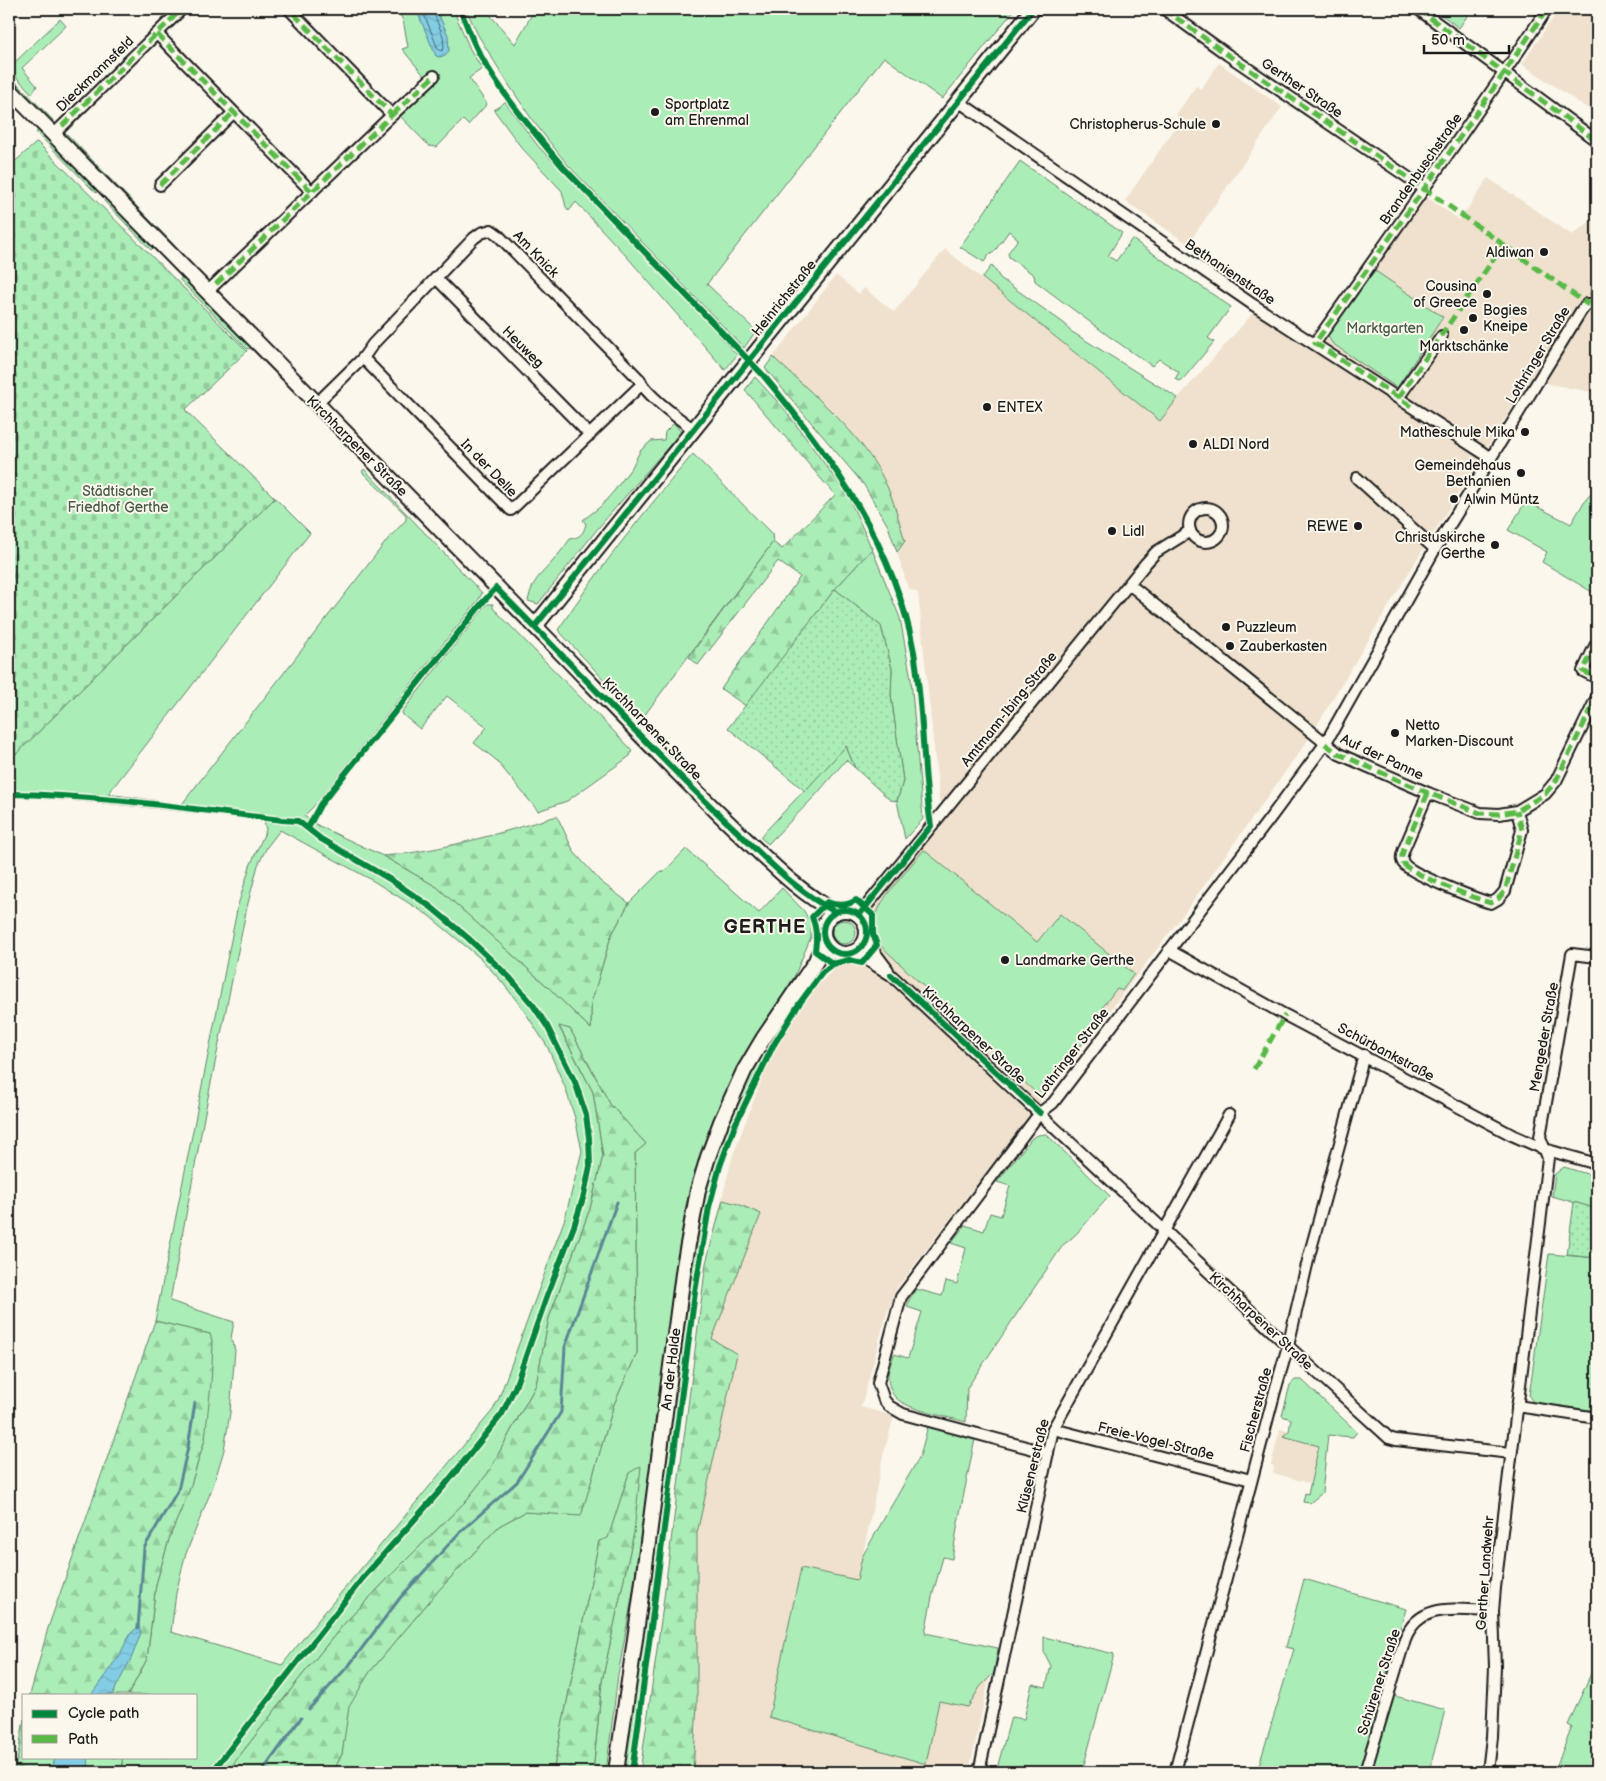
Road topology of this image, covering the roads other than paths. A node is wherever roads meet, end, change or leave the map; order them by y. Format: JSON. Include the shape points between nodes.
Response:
{"nodes":[{"id":1,"x":182,"y":9,"type":"edge"},
{"id":2,"x":289,"y":9,"type":"edge"},
{"id":3,"x":1032,"y":9,"type":"edge"},
{"id":4,"x":1164,"y":9,"type":"edge"},
{"id":5,"x":1418,"y":9,"type":"edge"},
{"id":6,"x":1546,"y":9,"type":"edge"},
{"id":7,"x":157,"y":34,"type":"junction"},
{"id":8,"x":1505,"y":72,"type":"junction"},
{"id":9,"x":434,"y":76,"type":"dead end"},
{"id":10,"x":9,"y":89,"type":"edge"},
{"id":11,"x":958,"y":101,"type":"junction"},
{"id":12,"x":233,"y":113,"type":"junction"},
{"id":13,"x":392,"y":115,"type":"junction"},
{"id":14,"x":53,"y":135,"type":"junction"},
{"id":15,"x":1597,"y":141,"type":"edge"},
{"id":16,"x":160,"y":185,"type":"dead end"},
{"id":17,"x":1425,"y":189,"type":"junction"},
{"id":18,"x":312,"y":192,"type":"junction"},
{"id":19,"x":436,"y":278,"type":"junction"},
{"id":20,"x":208,"y":292,"type":"junction"},
{"id":21,"x":1592,"y":304,"type":"edge"},
{"id":22,"x":1442,"y":336,"type":"dead end"},
{"id":23,"x":1315,"y":343,"type":"junction"},
{"id":24,"x":363,"y":358,"type":"junction"},
{"id":25,"x":641,"y":385,"type":"junction"},
{"id":26,"x":1398,"y":398,"type":"junction"},
{"id":27,"x":316,"y":404,"type":"junction"},
{"id":28,"x":694,"y":430,"type":"junction"},
{"id":29,"x":590,"y":434,"type":"junction"},
{"id":30,"x":1491,"y":458,"type":"junction"},
{"id":31,"x":1357,"y":478,"type":"dead end"},
{"id":32,"x":1190,"y":531,"type":"dead end"},
{"id":33,"x":1435,"y":549,"type":"junction"},
{"id":34,"x":1129,"y":584,"type":"junction"},
{"id":35,"x":535,"y":626,"type":"junction"},
{"id":36,"x":1597,"y":648,"type":"edge"},
{"id":37,"x":1597,"y":678,"type":"edge"},
{"id":38,"x":1597,"y":698,"type":"edge"},
{"id":39,"x":1325,"y":744,"type":"junction"},
{"id":40,"x":1428,"y":793,"type":"junction"},
{"id":41,"x":1517,"y":811,"type":"junction"},
{"id":42,"x":794,"y":884,"type":"junction"},
{"id":43,"x":836,"y":912,"type":"junction"},
{"id":44,"x":859,"y":915,"type":"junction"},
{"id":45,"x":823,"y":934,"type":"junction"},
{"id":46,"x":866,"y":936,"type":"junction"},
{"id":47,"x":1168,"y":950,"type":"junction"},
{"id":48,"x":848,"y":953,"type":"junction"},
{"id":49,"x":1597,"y":957,"type":"edge"},
{"id":50,"x":892,"y":975,"type":"junction"},
{"id":51,"x":798,"y":989,"type":"junction"},
{"id":52,"x":1364,"y":1055,"type":"junction"},
{"id":53,"x":1040,"y":1113,"type":"junction"},
{"id":54,"x":1229,"y":1114,"type":"dead end"},
{"id":55,"x":1544,"y":1149,"type":"junction"},
{"id":56,"x":1597,"y":1164,"type":"edge"},
{"id":57,"x":1164,"y":1229,"type":"junction"},
{"id":58,"x":1288,"y":1346,"type":"junction"},
{"id":59,"x":1517,"y":1406,"type":"junction"},
{"id":60,"x":1597,"y":1418,"type":"edge"},
{"id":61,"x":1053,"y":1429,"type":"junction"},
{"id":62,"x":1048,"y":1453,"type":"junction"},
{"id":63,"x":1511,"y":1454,"type":"junction"},
{"id":64,"x":1251,"y":1480,"type":"junction"},
{"id":65,"x":1493,"y":1611,"type":"junction"},
{"id":66,"x":616,"y":1772,"type":"edge"},
{"id":67,"x":979,"y":1772,"type":"edge"},
{"id":68,"x":1175,"y":1772,"type":"edge"},
{"id":69,"x":1366,"y":1772,"type":"edge"},
{"id":70,"x":1488,"y":1772,"type":"edge"}],
"edges":[{"from":1,"to":7,"type":"street","name":"Dieckmannsfeld"},
{"from":2,"to":13,"type":"street"},
{"from":3,"to":11,"type":"street","name":"Heinrichstraße"},
{"from":4,"to":17,"type":"street","name":"Gerther Straße"},
{"from":5,"to":8,"type":"street"},
{"from":6,"to":8,"type":"street","name":"Brandenbuschstraße"},
{"from":7,"to":12,"type":"street"},
{"from":7,"to":14,"type":"street","name":"Dieckmannsfeld"},
{"from":8,"to":15,"type":"street"},
{"from":8,"to":17,"type":"street","name":"Brandenbuschstraße"},
{"from":9,"to":13,"type":"street"},
{"from":10,"to":14,"type":"street","name":"Kirchharpener Straße"},
{"from":11,"to":23,"type":"street","name":"Bethanienstraße","via":[[1190,262]]},
{"from":11,"to":28,"type":"street","name":"Heinrichstraße"},
{"from":12,"to":16,"type":"street"},
{"from":12,"to":18,"type":"street"},
{"from":13,"to":18,"type":"street"},
{"from":14,"to":20,"type":"street","name":"Kirchharpener Straße"},
{"from":17,"to":23,"type":"street","name":"Brandenbuschstraße"},
{"from":18,"to":20,"type":"street"},
{"from":19,"to":24,"type":"street","name":"Am Knick"},
{"from":19,"to":25,"type":"street","name":"Am Knick","via":[[474,238],[487,230],[494,231],[640,380]]},
{"from":19,"to":29,"type":"street","name":"Heuweg"},
{"from":20,"to":27,"type":"street","name":"Kirchharpener Straße"},
{"from":21,"to":30,"type":"street","name":"Lothringer Straße","via":[[1581,311]]},
{"from":22,"to":26,"type":"street"},
{"from":23,"to":26,"type":"street","name":"Bethanienstraße"},
{"from":24,"to":27,"type":"street","name":"Am Knick"},
{"from":24,"to":29,"type":"street","name":"In der Delle","via":[[511,510]]},
{"from":25,"to":28,"type":"street","name":"Am Knick"},
{"from":25,"to":29,"type":"street","name":"In der Delle"},
{"from":26,"to":30,"type":"street","name":"Bethanienstraße"},
{"from":27,"to":35,"type":"street","name":"Kirchharpener Straße"},
{"from":28,"to":35,"type":"street","name":"Heinrichstraße"},
{"from":30,"to":33,"type":"street","name":"Lothringer Straße"},
{"from":31,"to":33,"type":"street"},
{"from":32,"to":34,"type":"street","name":"Amtmann-Ibing-Straße","via":[[1156,552]]},
{"from":33,"to":39,"type":"street","name":"Lothringer Straße"},
{"from":34,"to":39,"type":"street"},
{"from":34,"to":44,"type":"street","name":"Amtmann-Ibing-Straße"},
{"from":35,"to":42,"type":"street","name":"Kirchharpener Straße","via":[[651,748]]},
{"from":36,"to":37,"type":"street","via":[[1595,646],[1583,671]]},
{"from":38,"to":41,"type":"street","name":"Auf der Panne","via":[[1556,781],[1545,794]]},
{"from":39,"to":40,"type":"street","name":"Auf der Panne","via":[[1339,754]]},
{"from":39,"to":47,"type":"street","name":"Lothringer Straße"},
{"from":40,"to":41,"type":"street","name":"Auf der Panne","via":[[1480,813]]},
{"from":40,"to":41,"type":"street","name":"Auf der Panne","via":[[1402,862],[1409,869],[1491,903],[1505,891],[1522,830]]},
{"from":42,"to":43,"type":"street","name":"Kirchharpener Straße"},
{"from":42,"to":45,"type":"street","name":"Kirchharpener Straße","via":[[816,912]]},
{"from":43,"to":44,"type":"street","via":[[848,910]]},
{"from":43,"to":45,"type":"street","via":[[825,921]]},
{"from":44,"to":46,"type":"street","via":[[865,925]]},
{"from":45,"to":48,"type":"street","via":[[831,949]]},
{"from":45,"to":51,"type":"street","name":"An der Halde","via":[[816,961]]},
{"from":46,"to":48,"type":"street","via":[[859,948]]},
{"from":46,"to":50,"type":"street","name":"Kirchharpener Straße"},
{"from":47,"to":52,"type":"street","name":"Schürbankstraße"},
{"from":47,"to":53,"type":"street","name":"Lothringer Straße","via":[[1053,1103]]},
{"from":48,"to":50,"type":"street","name":"Kirchharpener Straße"},
{"from":48,"to":51,"type":"street","name":"An der Halde","via":[[828,961]]},
{"from":49,"to":55,"type":"street","name":"Mengeder Straße","via":[[1572,954],[1540,1137]]},
{"from":50,"to":53,"type":"street","name":"Kirchharpener Straße"},
{"from":51,"to":66,"type":"street","name":"An der Halde","via":[[744,1072],[721,1122],[698,1190],[684,1266]]},
{"from":52,"to":55,"type":"street","name":"Schürbankstraße"},
{"from":52,"to":58,"type":"street","name":"Fischerstraße"},
{"from":53,"to":57,"type":"street","name":"Kirchharpener Straße"},
{"from":53,"to":62,"type":"street","name":"Lothringer Straße","via":[[901,1297],[878,1379],[881,1395],[889,1406],[903,1414]]},
{"from":54,"to":57,"type":"street","name":"Klüsenerstraße"},
{"from":55,"to":56,"type":"street","name":"Schürbankstraße"},
{"from":55,"to":59,"type":"street","name":"Gerther Landwehr","via":[[1548,1158]]},
{"from":57,"to":58,"type":"street","name":"Kirchharpener Straße"},
{"from":57,"to":61,"type":"street","name":"Klüsenerstraße"},
{"from":58,"to":63,"type":"street","name":"Kirchharpener Straße","via":[[1389,1438]]},
{"from":58,"to":64,"type":"street","name":"Fischerstraße"},
{"from":59,"to":60,"type":"street"},
{"from":59,"to":63,"type":"street","name":"Gerther Landwehr"},
{"from":61,"to":62,"type":"street","name":"Klüsenerstraße"},
{"from":61,"to":64,"type":"street","name":"Freie-Vogel-Straße"},
{"from":62,"to":67,"type":"street","name":"Klüsenerstraße"},
{"from":63,"to":65,"type":"street","name":"Gerther Landwehr"},
{"from":64,"to":68,"type":"street","name":"Fischerstraße"},
{"from":65,"to":69,"type":"street","name":"Schürener Straße","via":[[1437,1610],[1413,1623],[1405,1638]]},
{"from":65,"to":70,"type":"street","name":"Gerther Landwehr","via":[[1495,1667]]}]}
